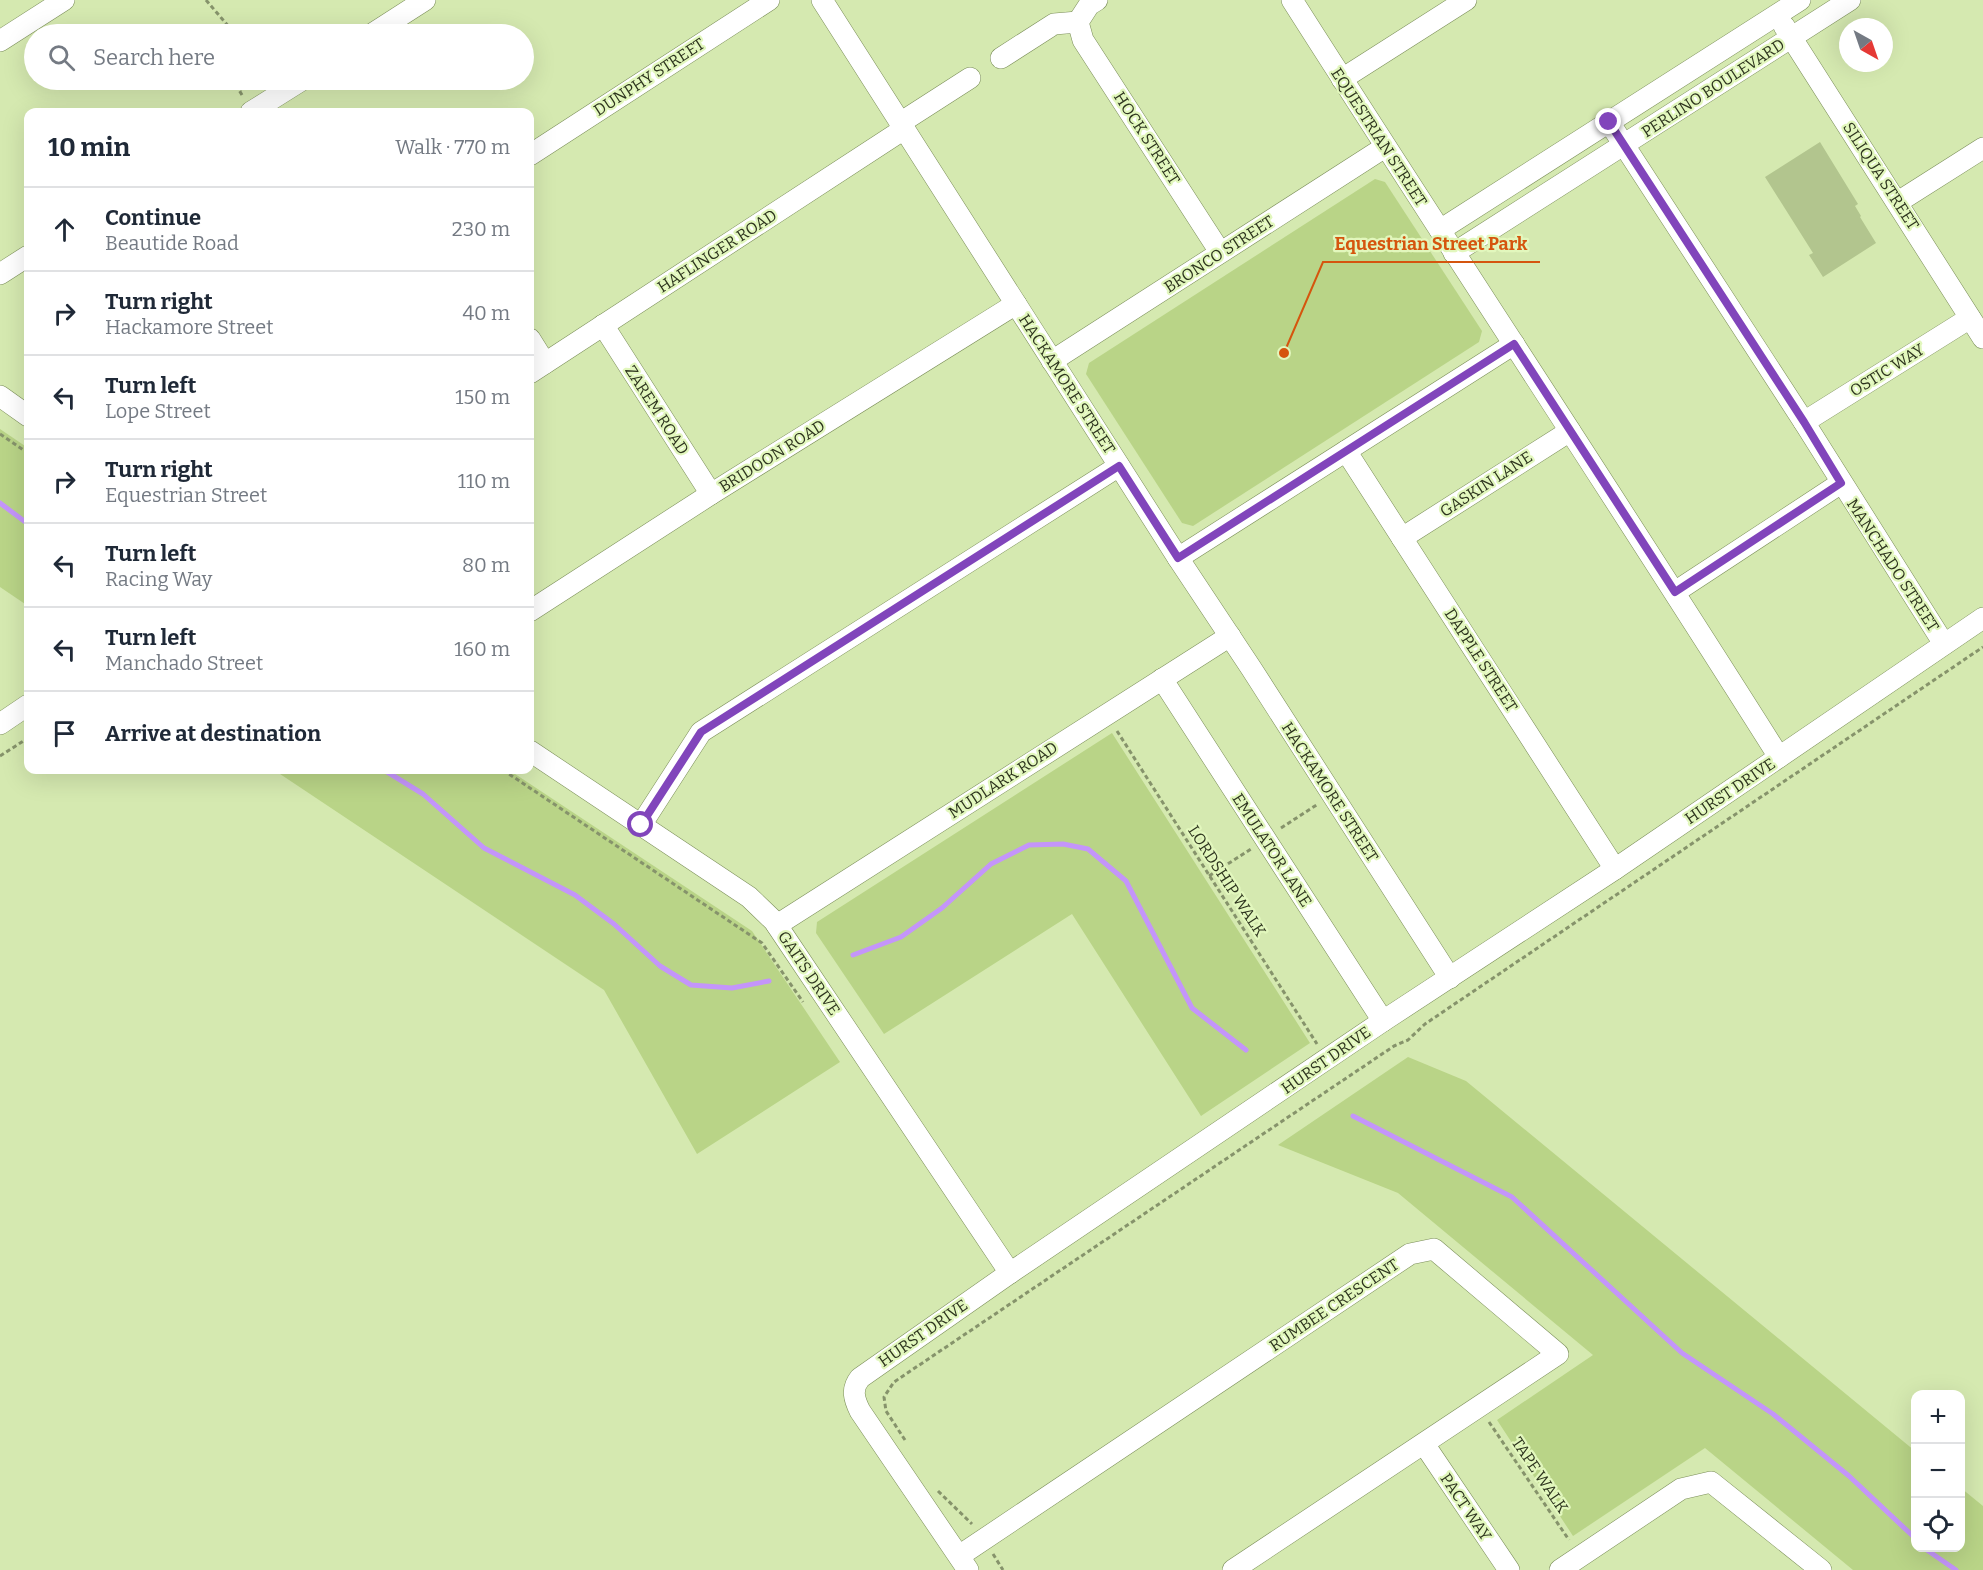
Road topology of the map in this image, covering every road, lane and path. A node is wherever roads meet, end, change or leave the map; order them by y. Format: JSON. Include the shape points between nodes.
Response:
{"nodes":[{"id":1,"x":63,"y":0,"type":"edge"},
{"id":2,"x":206,"y":0,"type":"edge"},
{"id":3,"x":425,"y":0,"type":"edge"},
{"id":4,"x":769,"y":0,"type":"edge"},
{"id":5,"x":822,"y":0,"type":"edge"},
{"id":6,"x":1097,"y":0,"type":"edge"},
{"id":7,"x":1292,"y":0,"type":"edge"},
{"id":8,"x":1466,"y":0,"type":"edge"},
{"id":9,"x":1800,"y":0,"type":"edge"},
{"id":10,"x":1850,"y":0,"type":"edge"},
{"id":11,"x":1777,"y":15,"type":"junction"},
{"id":12,"x":1078,"y":22,"type":"junction"},
{"id":13,"x":226,"y":24,"type":"edge"},
{"id":14,"x":388,"y":24,"type":"edge"},
{"id":15,"x":3,"y":33,"type":"edge"},
{"id":16,"x":1791,"y":38,"type":"junction"},
{"id":17,"x":1000,"y":58,"type":"dead end"},
{"id":18,"x":969,"y":78,"type":"dead end"},
{"id":19,"x":1342,"y":79,"type":"junction"},
{"id":20,"x":292,"y":90,"type":"edge"},
{"id":21,"x":276,"y":106,"type":"edge"},
{"id":22,"x":1609,"y":122,"type":"junction"},
{"id":23,"x":902,"y":126,"type":"junction"},
{"id":24,"x":1624,"y":145,"type":"junction"},
{"id":25,"x":1385,"y":147,"type":"junction"},
{"id":26,"x":1983,"y":148,"type":"edge"},
{"id":27,"x":534,"y":151,"type":"edge"},
{"id":28,"x":1898,"y":202,"type":"junction"},
{"id":29,"x":1440,"y":230,"type":"junction"},
{"id":30,"x":1220,"y":252,"type":"junction"},
{"id":31,"x":1454,"y":254,"type":"junction"},
{"id":32,"x":24,"y":259,"type":"edge"},
{"id":33,"x":0,"y":274,"type":"edge"},
{"id":34,"x":1016,"y":304,"type":"junction"},
{"id":35,"x":1970,"y":318,"type":"junction"},
{"id":36,"x":603,"y":325,"type":"junction"},
{"id":37,"x":1983,"y":338,"type":"edge"},
{"id":38,"x":1514,"y":344,"type":"junction"},
{"id":39,"x":1052,"y":361,"type":"junction"},
{"id":40,"x":537,"y":368,"type":"edge"},
{"id":41,"x":0,"y":396,"type":"edge"},
{"id":42,"x":24,"y":413,"type":"edge"},
{"id":43,"x":1804,"y":422,"type":"junction"},
{"id":44,"x":1570,"y":431,"type":"junction"},
{"id":45,"x":0,"y":434,"type":"edge"},
{"id":46,"x":24,"y":450,"type":"edge"},
{"id":47,"x":1346,"y":451,"type":"junction"},
{"id":48,"x":1119,"y":466,"type":"junction"},
{"id":49,"x":1841,"y":483,"type":"junction"},
{"id":50,"x":711,"y":494,"type":"junction"},
{"id":51,"x":1402,"y":538,"type":"junction"},
{"id":52,"x":1178,"y":558,"type":"junction"},
{"id":53,"x":1675,"y":592,"type":"junction"},
{"id":54,"x":534,"y":608,"type":"edge"},
{"id":55,"x":1983,"y":618,"type":"edge"},
{"id":56,"x":1230,"y":636,"type":"junction"},
{"id":57,"x":1944,"y":644,"type":"junction"},
{"id":58,"x":1983,"y":646,"type":"edge"},
{"id":59,"x":1162,"y":680,"type":"junction"},
{"id":60,"x":24,"y":708,"type":"edge"},
{"id":61,"x":1106,"y":715,"type":"junction"},
{"id":62,"x":0,"y":724,"type":"edge"},
{"id":63,"x":24,"y":741,"type":"edge"},
{"id":64,"x":534,"y":754,"type":"edge"},
{"id":65,"x":0,"y":756,"type":"edge"},
{"id":66,"x":1779,"y":757,"type":"junction"},
{"id":67,"x":509,"y":774,"type":"edge"},
{"id":68,"x":641,"y":825,"type":"junction"},
{"id":69,"x":1615,"y":869,"type":"junction"},
{"id":70,"x":777,"y":925,"type":"junction"},
{"id":71,"x":1450,"y":978,"type":"junction"},
{"id":72,"x":807,"y":1007,"type":"dead end"},
{"id":73,"x":1383,"y":1021,"type":"junction"},
{"id":74,"x":1327,"y":1060,"type":"junction"},
{"id":75,"x":1010,"y":1273,"type":"junction"},
{"id":76,"x":1479,"y":1407,"type":"junction"},
{"id":77,"x":906,"y":1441,"type":"dead end"},
{"id":78,"x":1424,"y":1444,"type":"junction"},
{"id":79,"x":938,"y":1490,"type":"dead end"},
{"id":80,"x":984,"y":1540,"type":"junction"},
{"id":81,"x":1580,"y":1557,"type":"junction"},
{"id":82,"x":963,"y":1563,"type":"edge"},
{"id":83,"x":1003,"y":1570,"type":"edge"},
{"id":84,"x":1233,"y":1570,"type":"edge"},
{"id":85,"x":1509,"y":1570,"type":"edge"},
{"id":86,"x":1560,"y":1570,"type":"edge"},
{"id":87,"x":1821,"y":1570,"type":"edge"}],
"edges":[{"from":1,"to":15,"type":"street"},
{"from":2,"to":13,"type":"path"},
{"from":3,"to":14,"type":"street"},
{"from":4,"to":27,"type":"street","name":"DUNPHY STREET"},
{"from":5,"to":23,"type":"street","name":"HACKAMORE STREET"},
{"from":6,"to":12,"type":"street"},
{"from":7,"to":19,"type":"street","name":"EQUESTRIAN STREET"},
{"from":8,"to":19,"type":"street"},
{"from":9,"to":11,"type":"street","name":"PERLINO BOULEVARD"},
{"from":10,"to":16,"type":"street","name":"PERLINO BOULEVARD"},
{"from":11,"to":16,"type":"street","name":"SILIQUA STREET"},
{"from":11,"to":22,"type":"street","name":"PERLINO BOULEVARD"},
{"from":12,"to":17,"type":"street","via":[[1054,24]]},
{"from":12,"to":30,"type":"street","name":"HOCK STREET","via":[[1083,40]]},
{"from":16,"to":24,"type":"street","name":"PERLINO BOULEVARD"},
{"from":16,"to":28,"type":"street","name":"SILIQUA STREET"},
{"from":18,"to":23,"type":"street","name":"HAFLINGER ROAD"},
{"from":19,"to":25,"type":"street","name":"EQUESTRIAN STREET"},
{"from":20,"to":21,"type":"street"},
{"from":22,"to":24,"type":"street","name":"MANCHADO STREET"},
{"from":22,"to":29,"type":"street","name":"PERLINO BOULEVARD"},
{"from":23,"to":34,"type":"street","name":"HACKAMORE STREET"},
{"from":23,"to":36,"type":"street","name":"HAFLINGER ROAD"},
{"from":24,"to":31,"type":"street","name":"PERLINO BOULEVARD"},
{"from":24,"to":43,"type":"street","name":"MANCHADO STREET"},
{"from":25,"to":29,"type":"street","name":"EQUESTRIAN STREET"},
{"from":25,"to":30,"type":"street","name":"BRONCO STREET"},
{"from":26,"to":28,"type":"street"},
{"from":28,"to":35,"type":"street","name":"SILIQUA STREET"},
{"from":29,"to":31,"type":"street","name":"EQUESTRIAN STREET"},
{"from":30,"to":39,"type":"street","name":"BRONCO STREET"},
{"from":31,"to":38,"type":"street","name":"EQUESTRIAN STREET"},
{"from":32,"to":33,"type":"street"},
{"from":34,"to":39,"type":"street","name":"HACKAMORE STREET"},
{"from":34,"to":50,"type":"street","name":"BRIDOON ROAD"},
{"from":35,"to":37,"type":"street","name":"SILIQUA STREET"},
{"from":35,"to":43,"type":"street","name":"OSTIC WAY"},
{"from":36,"to":40,"type":"street","name":"HAFLINGER ROAD"},
{"from":36,"to":50,"type":"street","name":"ZAREM ROAD"},
{"from":38,"to":44,"type":"street","name":"EQUESTRIAN STREET"},
{"from":38,"to":47,"type":"street"},
{"from":39,"to":48,"type":"street","name":"HACKAMORE STREET"},
{"from":41,"to":42,"type":"street"},
{"from":43,"to":49,"type":"street","name":"MANCHADO STREET"},
{"from":44,"to":51,"type":"street","name":"GASKIN LANE"},
{"from":44,"to":53,"type":"street","name":"EQUESTRIAN STREET"},
{"from":45,"to":46,"type":"path"},
{"from":47,"to":51,"type":"street","name":"DAPPLE STREET"},
{"from":47,"to":52,"type":"street"},
{"from":48,"to":52,"type":"street","name":"HACKAMORE STREET"},
{"from":48,"to":68,"type":"street","via":[[701,732]]},
{"from":49,"to":53,"type":"street"},
{"from":49,"to":57,"type":"street","name":"MANCHADO STREET"},
{"from":50,"to":54,"type":"street","name":"BRIDOON ROAD"},
{"from":51,"to":69,"type":"street","name":"DAPPLE STREET"},
{"from":52,"to":56,"type":"street","name":"HACKAMORE STREET"},
{"from":53,"to":66,"type":"street","name":"EQUESTRIAN STREET"},
{"from":55,"to":57,"type":"street","name":"HURST DRIVE"},
{"from":56,"to":59,"type":"street","name":"MUDLARK ROAD"},
{"from":56,"to":71,"type":"street","name":"HACKAMORE STREET"},
{"from":57,"to":66,"type":"street","name":"HURST DRIVE"},
{"from":58,"to":77,"type":"path","via":[[1408,1040],[894,1382],[884,1397],[886,1411]]},
{"from":59,"to":61,"type":"street","name":"MUDLARK ROAD"},
{"from":59,"to":73,"type":"street","name":"EMULATOR LANE"},
{"from":60,"to":62,"type":"street"},
{"from":61,"to":70,"type":"street","name":"MUDLARK ROAD"},
{"from":61,"to":74,"type":"path","name":"LORDSHIP WALK"},
{"from":63,"to":65,"type":"path"},
{"from":64,"to":68,"type":"street","name":"GAITS DRIVE"},
{"from":66,"to":69,"type":"street","name":"HURST DRIVE"},
{"from":67,"to":72,"type":"path","via":[[762,943]]},
{"from":68,"to":70,"type":"street","name":"GAITS DRIVE","via":[[749,897]]},
{"from":69,"to":71,"type":"street","name":"HURST DRIVE"},
{"from":70,"to":75,"type":"street","name":"GAITS DRIVE"},
{"from":71,"to":73,"type":"street","name":"HURST DRIVE"},
{"from":73,"to":74,"type":"street","name":"HURST DRIVE"},
{"from":74,"to":75,"type":"street","name":"HURST DRIVE"},
{"from":75,"to":82,"type":"street","name":"HURST DRIVE","via":[[855,1384],[854,1400],[860,1411]]},
{"from":76,"to":78,"type":"street","name":"RUMBEE CRESCENT"},
{"from":76,"to":80,"type":"street","name":"RUMBEE CRESCENT","via":[[1558,1354],[1434,1250],[1410,1254]]},
{"from":76,"to":81,"type":"path","name":"TAPE WALK"},
{"from":78,"to":84,"type":"street","name":"RUMBEE CRESCENT"},
{"from":78,"to":85,"type":"street","name":"PACT WAY"},
{"from":79,"to":80,"type":"path","via":[[967,1517]]},
{"from":80,"to":82,"type":"street","name":"RUMBEE CRESCENT"},
{"from":80,"to":83,"type":"path"},
{"from":81,"to":86,"type":"street"},
{"from":81,"to":87,"type":"street","via":[[1681,1489],[1711,1482]]}]}
